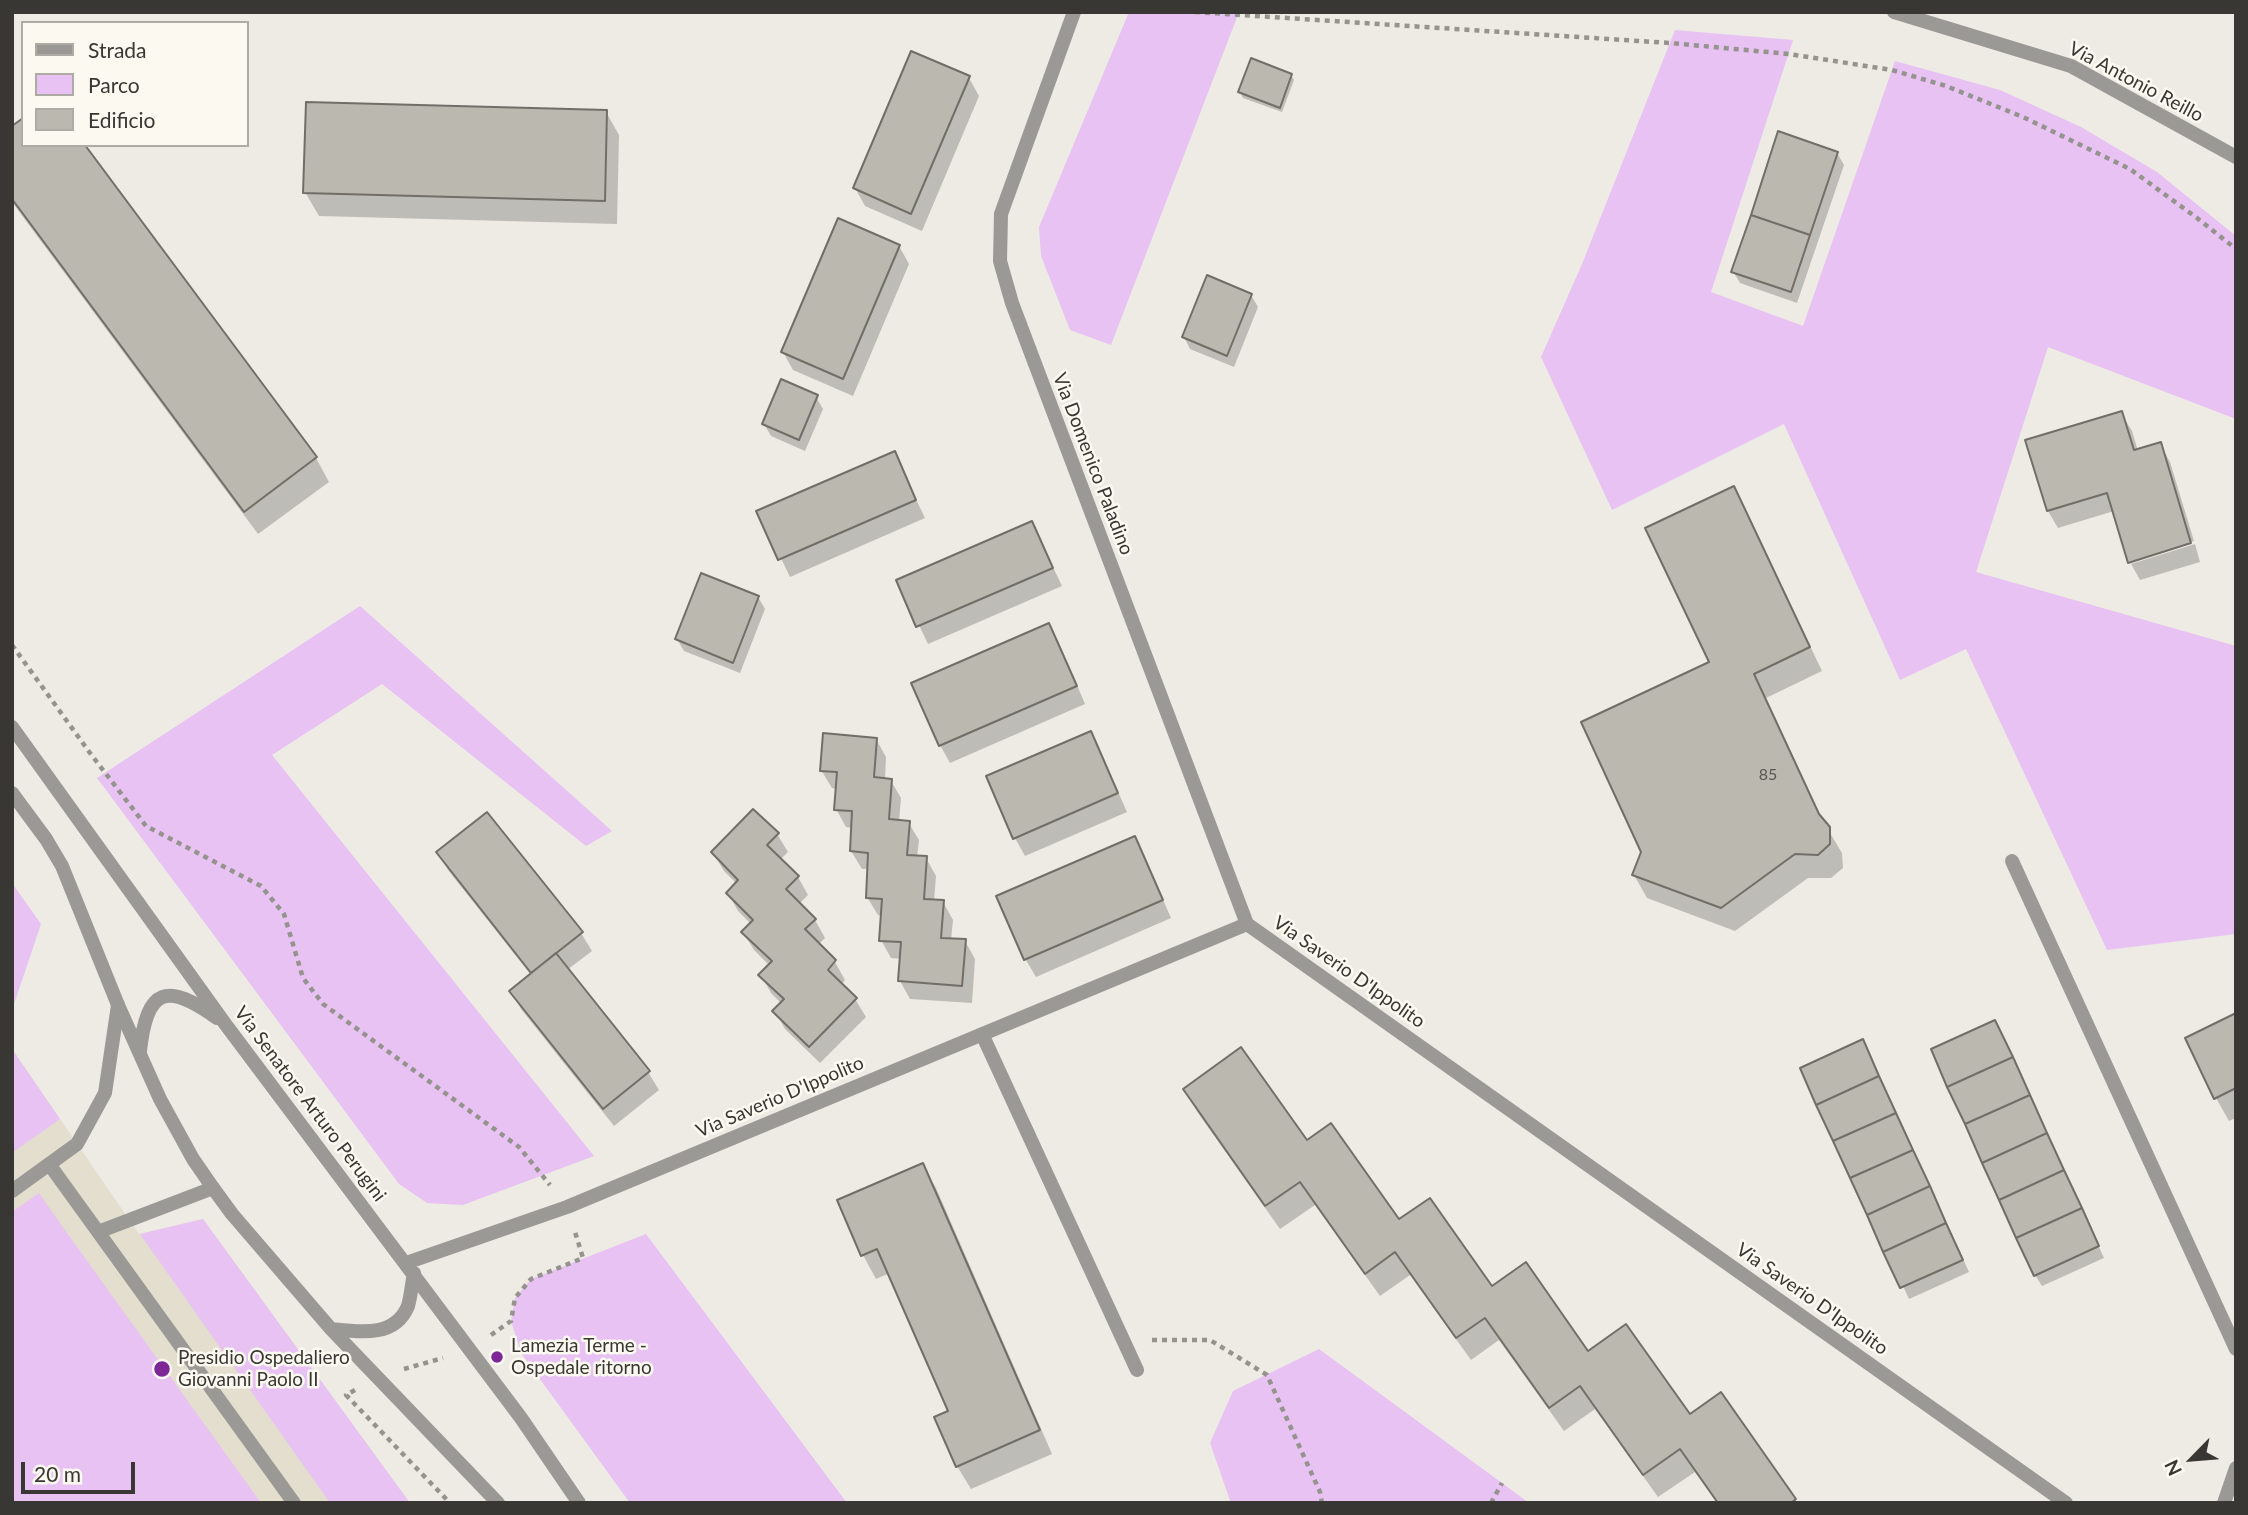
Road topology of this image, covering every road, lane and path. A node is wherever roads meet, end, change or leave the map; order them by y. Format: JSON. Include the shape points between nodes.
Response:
{"nodes":[{"id":1,"x":1074,"y":12,"type":"edge"},
{"id":2,"x":1195,"y":12,"type":"edge"},
{"id":3,"x":1894,"y":12,"type":"edge"},
{"id":4,"x":2236,"y":157,"type":"edge"},
{"id":5,"x":2236,"y":249,"type":"edge"},
{"id":6,"x":12,"y":645,"type":"edge"},
{"id":7,"x":12,"y":727,"type":"edge"},
{"id":8,"x":12,"y":793,"type":"edge"},
{"id":9,"x":2012,"y":861,"type":"dead end"},
{"id":10,"x":1247,"y":924,"type":"junction"},
{"id":11,"x":118,"y":1005,"type":"junction"},
{"id":12,"x":226,"y":1025,"type":"junction"},
{"id":13,"x":982,"y":1034,"type":"junction"},
{"id":14,"x":139,"y":1053,"type":"junction"},
{"id":15,"x":49,"y":1164,"type":"junction"},
{"id":16,"x":213,"y":1188,"type":"junction"},
{"id":17,"x":12,"y":1191,"type":"edge"},
{"id":18,"x":567,"y":1207,"type":"junction"},
{"id":19,"x":98,"y":1232,"type":"junction"},
{"id":20,"x":410,"y":1268,"type":"junction"},
{"id":21,"x":331,"y":1329,"type":"junction"},
{"id":22,"x":1124,"y":1340,"type":"junction"},
{"id":23,"x":2236,"y":1349,"type":"edge"},
{"id":24,"x":471,"y":1350,"type":"junction"},
{"id":25,"x":1137,"y":1370,"type":"dead end"},
{"id":26,"x":377,"y":1377,"type":"junction"},
{"id":27,"x":2236,"y":1468,"type":"edge"},
{"id":28,"x":1502,"y":1483,"type":"dead end"},
{"id":29,"x":294,"y":1503,"type":"edge"},
{"id":30,"x":450,"y":1503,"type":"edge"},
{"id":31,"x":498,"y":1503,"type":"edge"},
{"id":32,"x":579,"y":1503,"type":"edge"},
{"id":33,"x":1322,"y":1503,"type":"edge"},
{"id":34,"x":1491,"y":1503,"type":"edge"},
{"id":35,"x":2066,"y":1503,"type":"edge"},
{"id":36,"x":2224,"y":1503,"type":"edge"}],
"edges":[{"from":1,"to":10,"type":"street","name":"Via Domenico Paladino","via":[[1001,214],[1000,261]]},
{"from":2,"to":5,"type":"path","via":[[1670,43],[1892,70],[2022,117],[2130,169]]},
{"from":3,"to":4,"type":"street","name":"Via Antonio Reillo","via":[[2071,66]]},
{"from":6,"to":18,"type":"path","via":[[146,826],[261,886],[284,914],[303,978],[323,1004],[519,1147]]},
{"from":7,"to":12,"type":"street","name":"Via Senatore Arturo Perugini"},
{"from":8,"to":11,"type":"street","via":[[62,866]]},
{"from":9,"to":23,"type":"street"},
{"from":10,"to":13,"type":"street","name":"Via Saverio D'Ippolito"},
{"from":10,"to":35,"type":"street","name":"Via Saverio D'Ippolito"},
{"from":11,"to":14,"type":"street"},
{"from":11,"to":15,"type":"street","via":[[105,1093],[77,1144]]},
{"from":12,"to":14,"type":"street","via":[[192,1000],[173,994],[158,998],[144,1023]]},
{"from":12,"to":20,"type":"street","name":"Via Senatore Arturo Perugini"},
{"from":13,"to":18,"type":"street","name":"Via Saverio D'Ippolito"},
{"from":13,"to":22,"type":"street"},
{"from":14,"to":16,"type":"street","via":[[160,1099]]},
{"from":15,"to":17,"type":"street"},
{"from":15,"to":19,"type":"street"},
{"from":16,"to":19,"type":"street"},
{"from":16,"to":21,"type":"street"},
{"from":18,"to":20,"type":"street","name":"Via Saverio D'Ippolito"},
{"from":18,"to":24,"type":"path","via":[[583,1258],[531,1279],[515,1298],[511,1321]]},
{"from":19,"to":29,"type":"street"},
{"from":20,"to":21,"type":"street","via":[[408,1305],[399,1321],[386,1329]]},
{"from":20,"to":24,"type":"street","name":"Via Senatore Arturo Perugini"},
{"from":21,"to":26,"type":"street"},
{"from":22,"to":25,"type":"street"},
{"from":22,"to":33,"type":"path","via":[[1210,1340],[1267,1375]]},
{"from":24,"to":26,"type":"path"},
{"from":24,"to":32,"type":"street","name":"Via Senatore Arturo Perugini"},
{"from":26,"to":30,"type":"path","via":[[346,1395]]},
{"from":26,"to":31,"type":"street"},
{"from":27,"to":36,"type":"street"},
{"from":28,"to":34,"type":"path"}]}
